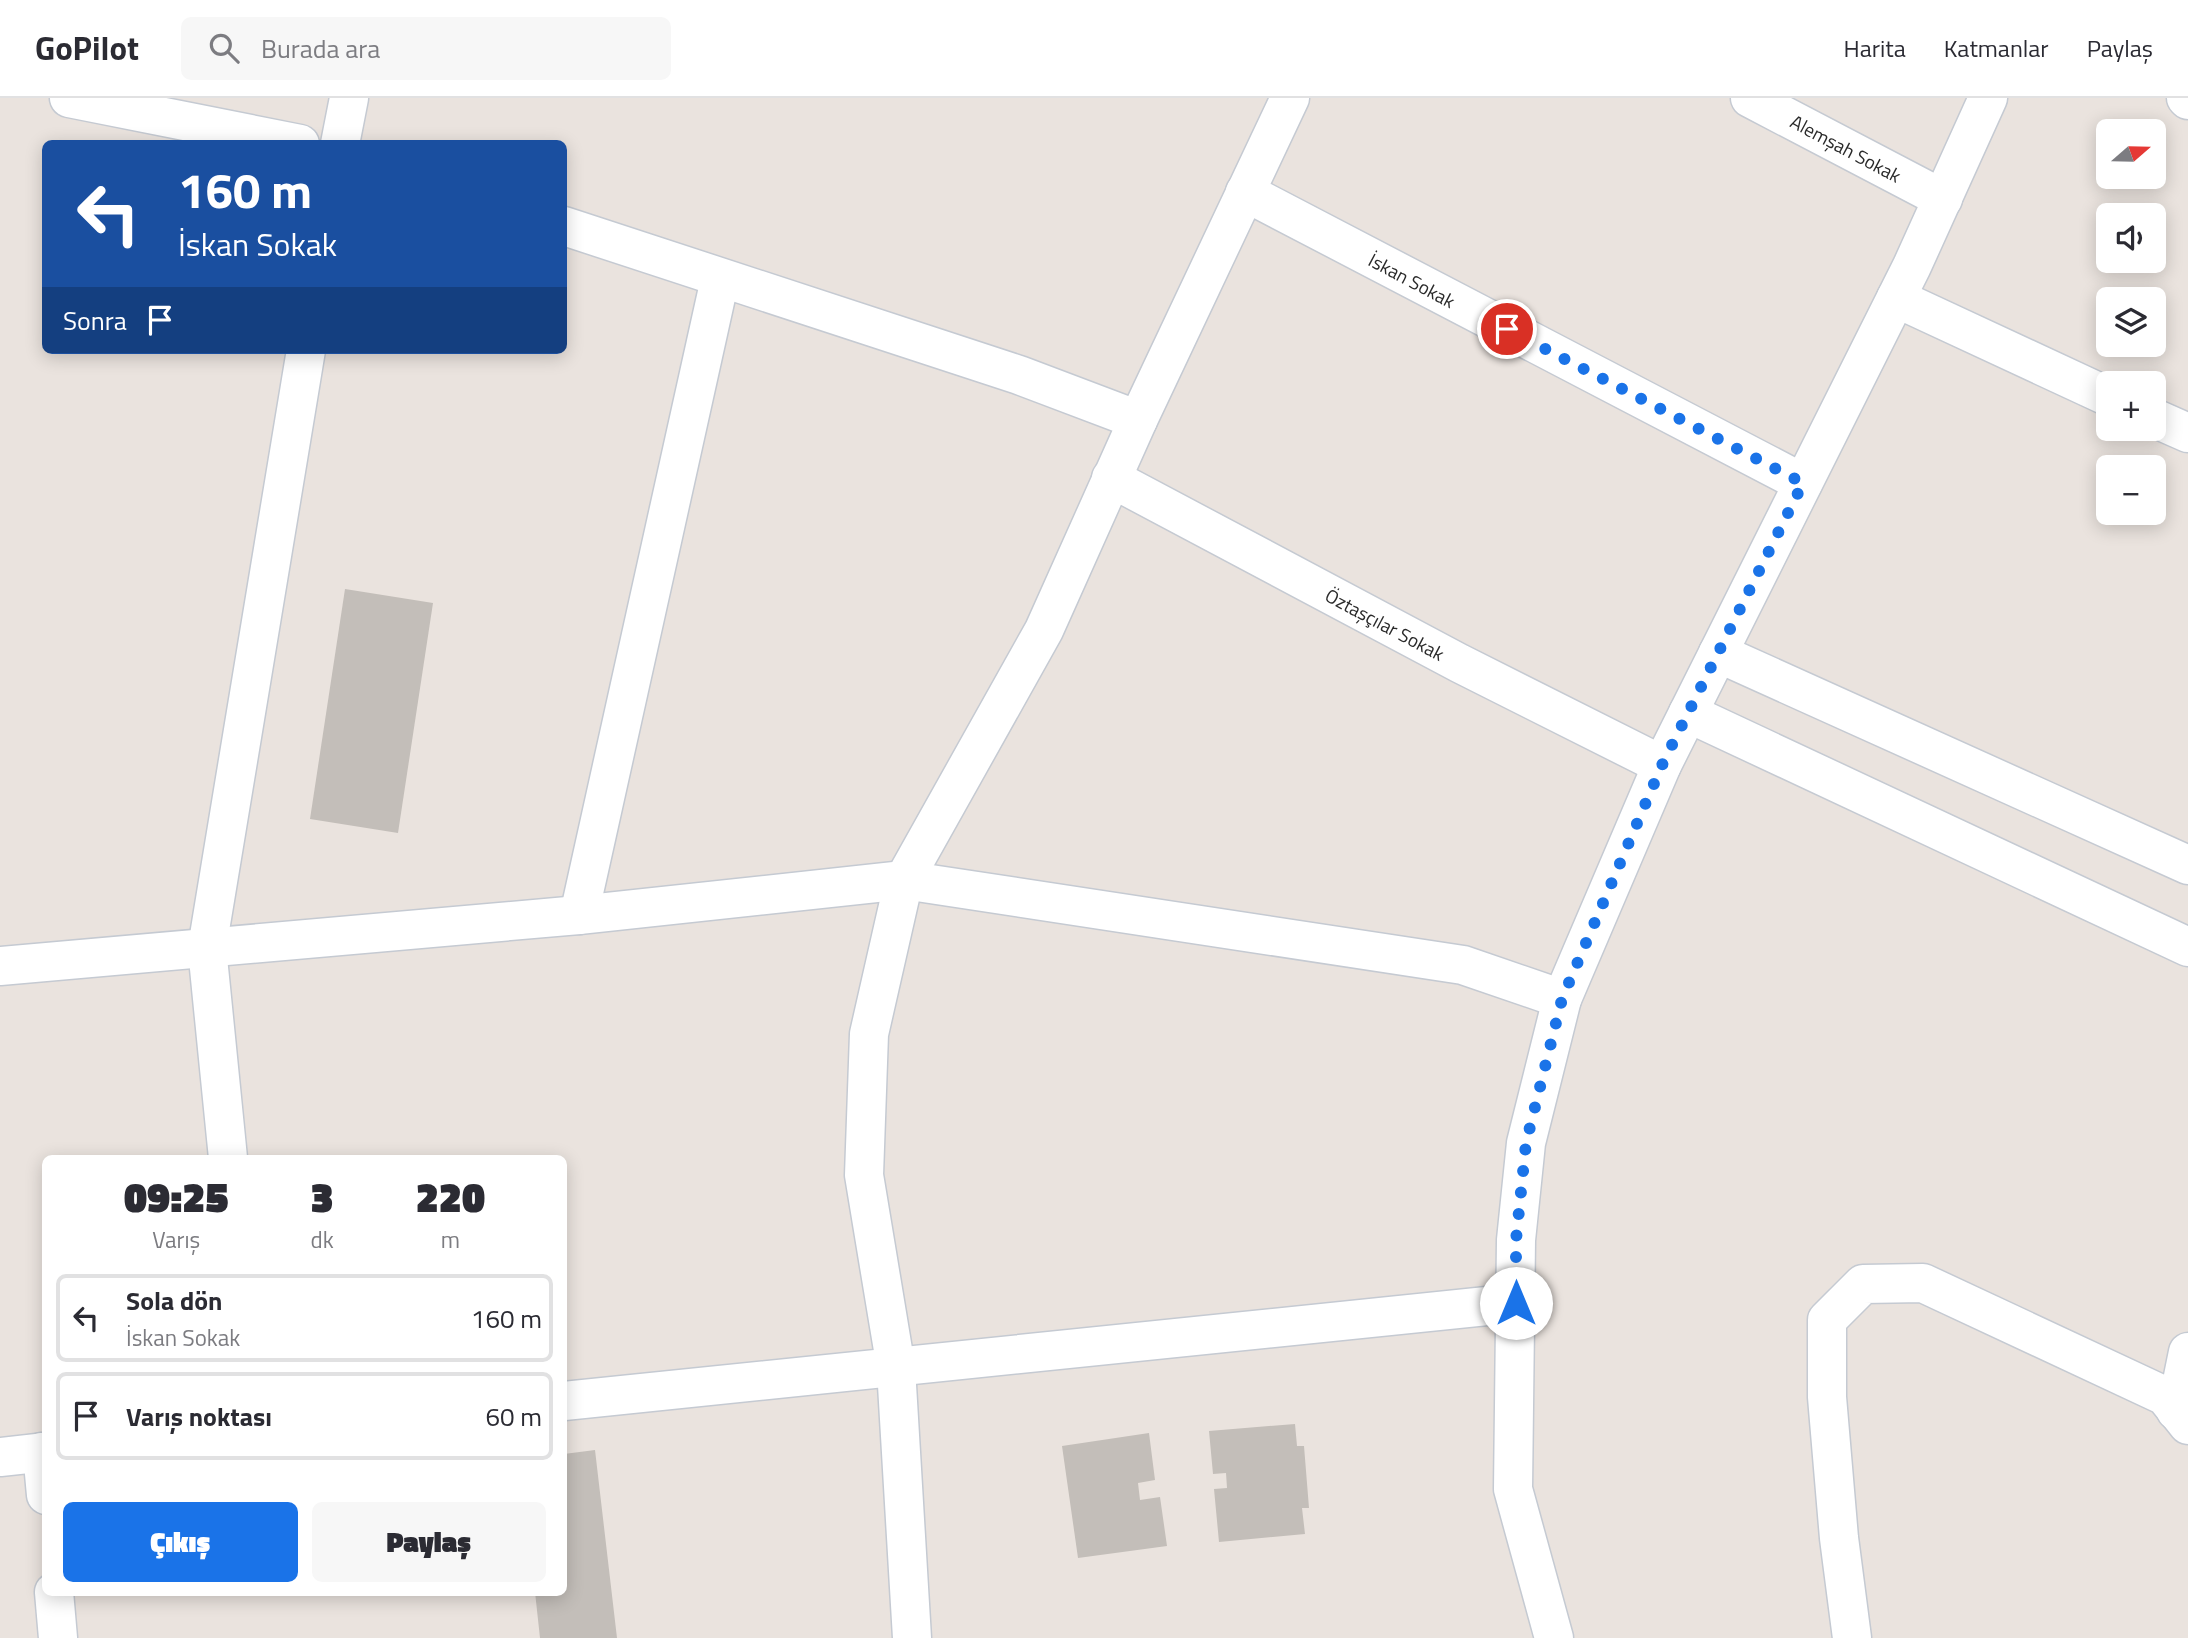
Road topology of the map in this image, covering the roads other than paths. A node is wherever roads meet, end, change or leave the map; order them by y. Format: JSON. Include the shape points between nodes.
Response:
{"nodes":[{"id":1,"x":69,"y":98,"type":"edge"},
{"id":2,"x":349,"y":98,"type":"edge"},
{"id":3,"x":1290,"y":98,"type":"edge"},
{"id":4,"x":1750,"y":98,"type":"edge"},
{"id":5,"x":1988,"y":98,"type":"edge"},
{"id":6,"x":280,"y":140,"type":"edge"},
{"id":7,"x":341,"y":140,"type":"edge"},
{"id":8,"x":1245,"y":192,"type":"junction"},
{"id":9,"x":1943,"y":199,"type":"junction"},
{"id":10,"x":567,"y":227,"type":"edge"},
{"id":11,"x":720,"y":279,"type":"junction"},
{"id":12,"x":1896,"y":298,"type":"junction"},
{"id":13,"x":305,"y":354,"type":"edge"},
{"id":14,"x":2096,"y":391,"type":"edge"},
{"id":15,"x":1138,"y":419,"type":"junction"},
{"id":16,"x":2166,"y":423,"type":"edge"},
{"id":17,"x":2188,"y":433,"type":"edge"},
{"id":18,"x":1111,"y":478,"type":"junction"},
{"id":19,"x":1803,"y":483,"type":"junction"},
{"id":20,"x":1718,"y":653,"type":"junction"},
{"id":21,"x":1688,"y":713,"type":"junction"},
{"id":22,"x":1662,"y":765,"type":"junction"},
{"id":23,"x":2188,"y":865,"type":"edge"},
{"id":24,"x":904,"y":880,"type":"junction"},
{"id":25,"x":579,"y":915,"type":"junction"},
{"id":26,"x":2188,"y":947,"type":"edge"},
{"id":27,"x":207,"y":948,"type":"junction"},
{"id":28,"x":0,"y":966,"type":"edge"},
{"id":29,"x":1562,"y":999,"type":"junction"},
{"id":30,"x":228,"y":1155,"type":"edge"},
{"id":31,"x":1516,"y":1303,"type":"junction"},
{"id":32,"x":2188,"y":1352,"type":"edge"},
{"id":33,"x":896,"y":1368,"type":"junction"},
{"id":34,"x":567,"y":1401,"type":"edge"},
{"id":35,"x":2182,"y":1418,"type":"edge"},
{"id":36,"x":42,"y":1452,"type":"edge"},
{"id":37,"x":0,"y":1457,"type":"edge"},
{"id":38,"x":54,"y":1596,"type":"edge"},
{"id":39,"x":58,"y":1638,"type":"edge"},
{"id":40,"x":912,"y":1638,"type":"edge"},
{"id":41,"x":1554,"y":1638,"type":"edge"},
{"id":42,"x":1852,"y":1638,"type":"edge"}],
"edges":[{"from":1,"to":6,"type":"street"},
{"from":2,"to":7,"type":"street"},
{"from":3,"to":8,"type":"street"},
{"from":4,"to":9,"type":"street","name":"Alemşah Sokak"},
{"from":5,"to":9,"type":"street"},
{"from":8,"to":15,"type":"street"},
{"from":8,"to":19,"type":"street","name":"İskan Sokak"},
{"from":9,"to":12,"type":"street"},
{"from":10,"to":11,"type":"street"},
{"from":11,"to":15,"type":"street","via":[[1019,375]]},
{"from":11,"to":25,"type":"street"},
{"from":12,"to":14,"type":"street"},
{"from":12,"to":19,"type":"street"},
{"from":13,"to":27,"type":"street"},
{"from":15,"to":18,"type":"street"},
{"from":16,"to":17,"type":"street"},
{"from":18,"to":22,"type":"street","name":"Öztaşçılar Sokak"},
{"from":18,"to":24,"type":"street","via":[[1044,630]]},
{"from":19,"to":20,"type":"street"},
{"from":20,"to":21,"type":"street"},
{"from":20,"to":23,"type":"street"},
{"from":21,"to":22,"type":"street"},
{"from":21,"to":26,"type":"street"},
{"from":22,"to":29,"type":"street"},
{"from":24,"to":25,"type":"street"},
{"from":24,"to":29,"type":"street","via":[[1463,965]]},
{"from":24,"to":33,"type":"street","via":[[869,1034],[864,1175]]},
{"from":25,"to":27,"type":"street"},
{"from":27,"to":28,"type":"street"},
{"from":27,"to":30,"type":"street"},
{"from":29,"to":31,"type":"street","via":[[1526,1143],[1516,1240]]},
{"from":31,"to":33,"type":"street"},
{"from":31,"to":41,"type":"street","via":[[1513,1489]]},
{"from":32,"to":35,"type":"street"},
{"from":33,"to":34,"type":"street"},
{"from":33,"to":40,"type":"street"},
{"from":35,"to":42,"type":"street","via":[[2165,1396],[1923,1283],[1863,1284],[1827,1320],[1827,1397]]},
{"from":36,"to":37,"type":"street"},
{"from":38,"to":39,"type":"street"}]}
